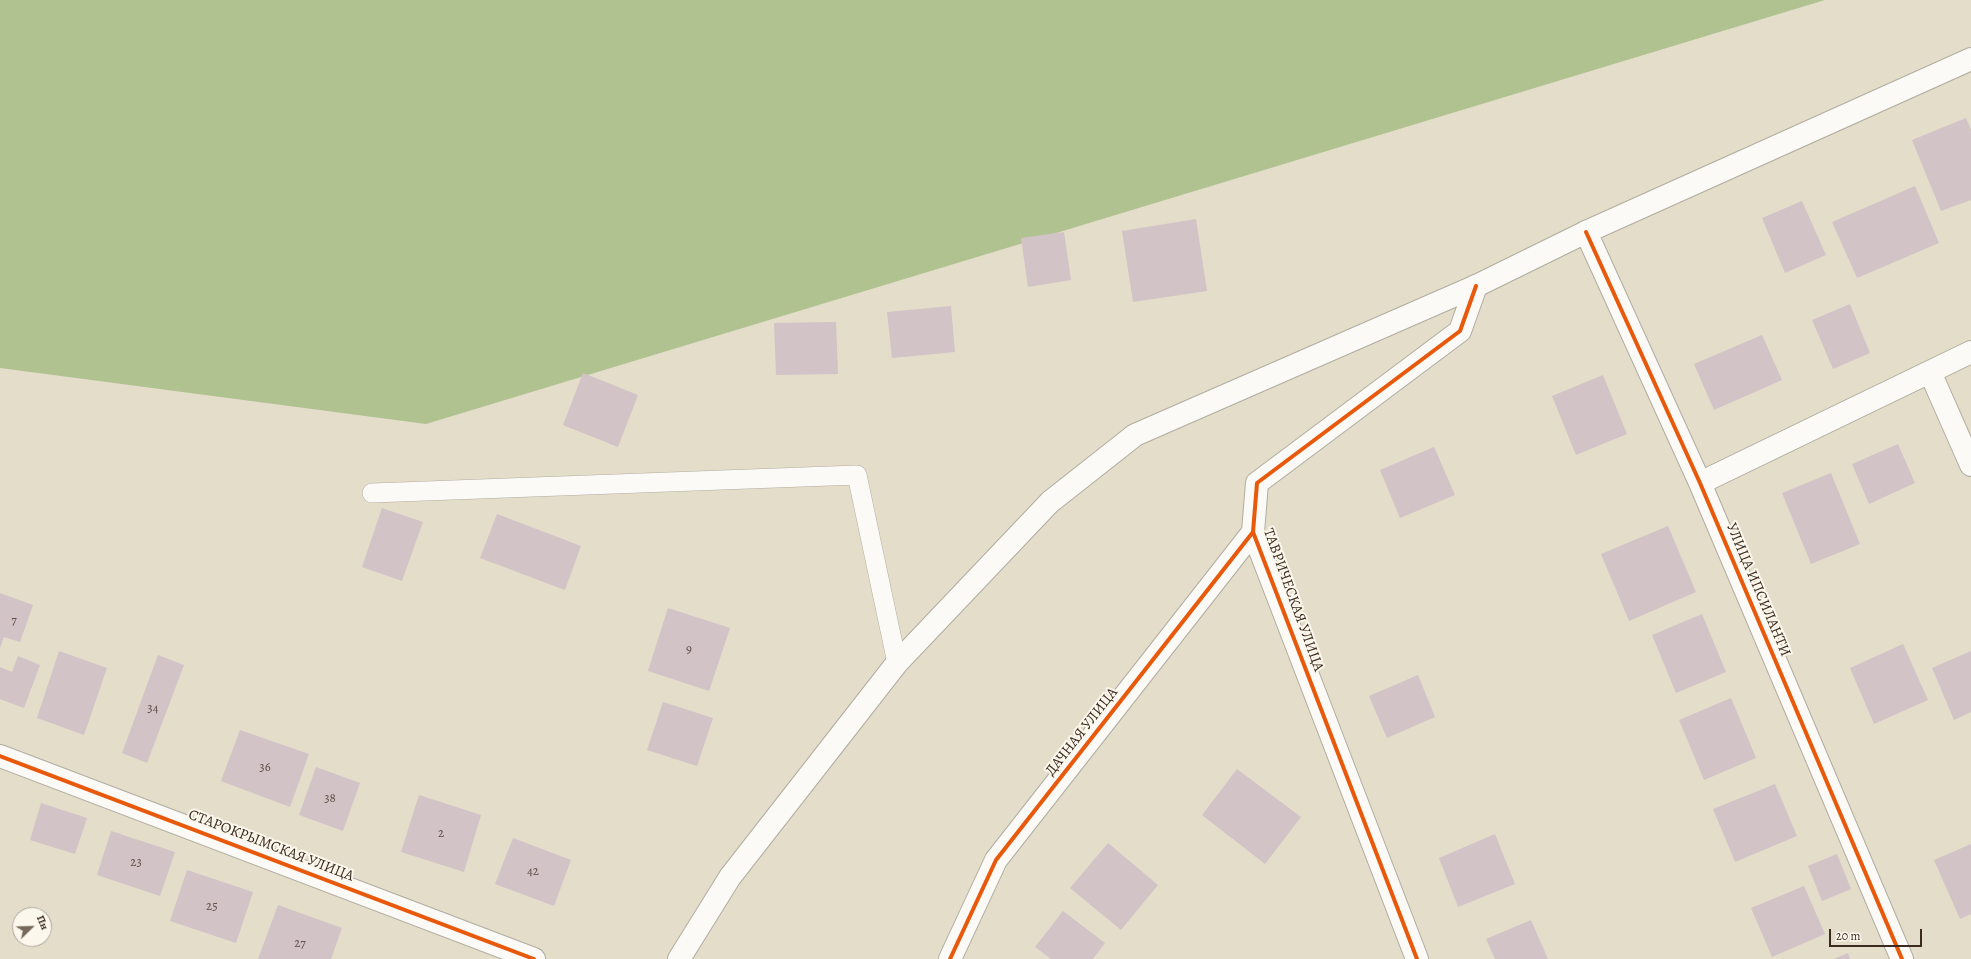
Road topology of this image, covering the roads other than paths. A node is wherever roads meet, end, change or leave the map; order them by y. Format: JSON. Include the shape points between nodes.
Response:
{"nodes":[{"id":1,"x":1971,"y":59,"type":"edge"},
{"id":2,"x":1586,"y":232,"type":"junction"},
{"id":3,"x":1476,"y":286,"type":"junction"},
{"id":4,"x":1971,"y":352,"type":"edge"},
{"id":5,"x":1930,"y":372,"type":"junction"},
{"id":6,"x":1971,"y":465,"type":"edge"},
{"id":7,"x":1700,"y":483,"type":"junction"},
{"id":8,"x":372,"y":493,"type":"dead end"},
{"id":9,"x":1253,"y":532,"type":"junction"},
{"id":10,"x":897,"y":663,"type":"junction"},
{"id":11,"x":0,"y":756,"type":"edge"},
{"id":12,"x":534,"y":959,"type":"edge"},
{"id":13,"x":679,"y":959,"type":"edge"},
{"id":14,"x":950,"y":959,"type":"edge"},
{"id":15,"x":1417,"y":959,"type":"edge"},
{"id":16,"x":1902,"y":959,"type":"edge"}],
"edges":[{"from":1,"to":2,"type":"street"},
{"from":2,"to":3,"type":"street"},
{"from":2,"to":7,"type":"street","name":"УЛИЦА ИПСИЛАНТИ"},
{"from":3,"to":9,"type":"street","name":"ТАВРИЧЕСКАЯ УЛИЦА","via":[[1460,331],[1257,483]]},
{"from":3,"to":10,"type":"street","via":[[1135,435],[1050,502]]},
{"from":4,"to":5,"type":"street"},
{"from":5,"to":6,"type":"street"},
{"from":5,"to":7,"type":"street"},
{"from":7,"to":16,"type":"street","name":"УЛИЦА ИПСИЛАНТИ"},
{"from":8,"to":10,"type":"lane","via":[[857,475]]},
{"from":9,"to":14,"type":"street","name":"ДАЧНАЯ УЛИЦА","via":[[996,860]]},
{"from":9,"to":15,"type":"street","name":"ТАВРИЧЕСКАЯ УЛИЦА"},
{"from":10,"to":13,"type":"street","via":[[730,877]]},
{"from":11,"to":12,"type":"street","name":"СТАРОКРЫМСКАЯ УЛИЦА"}]}
